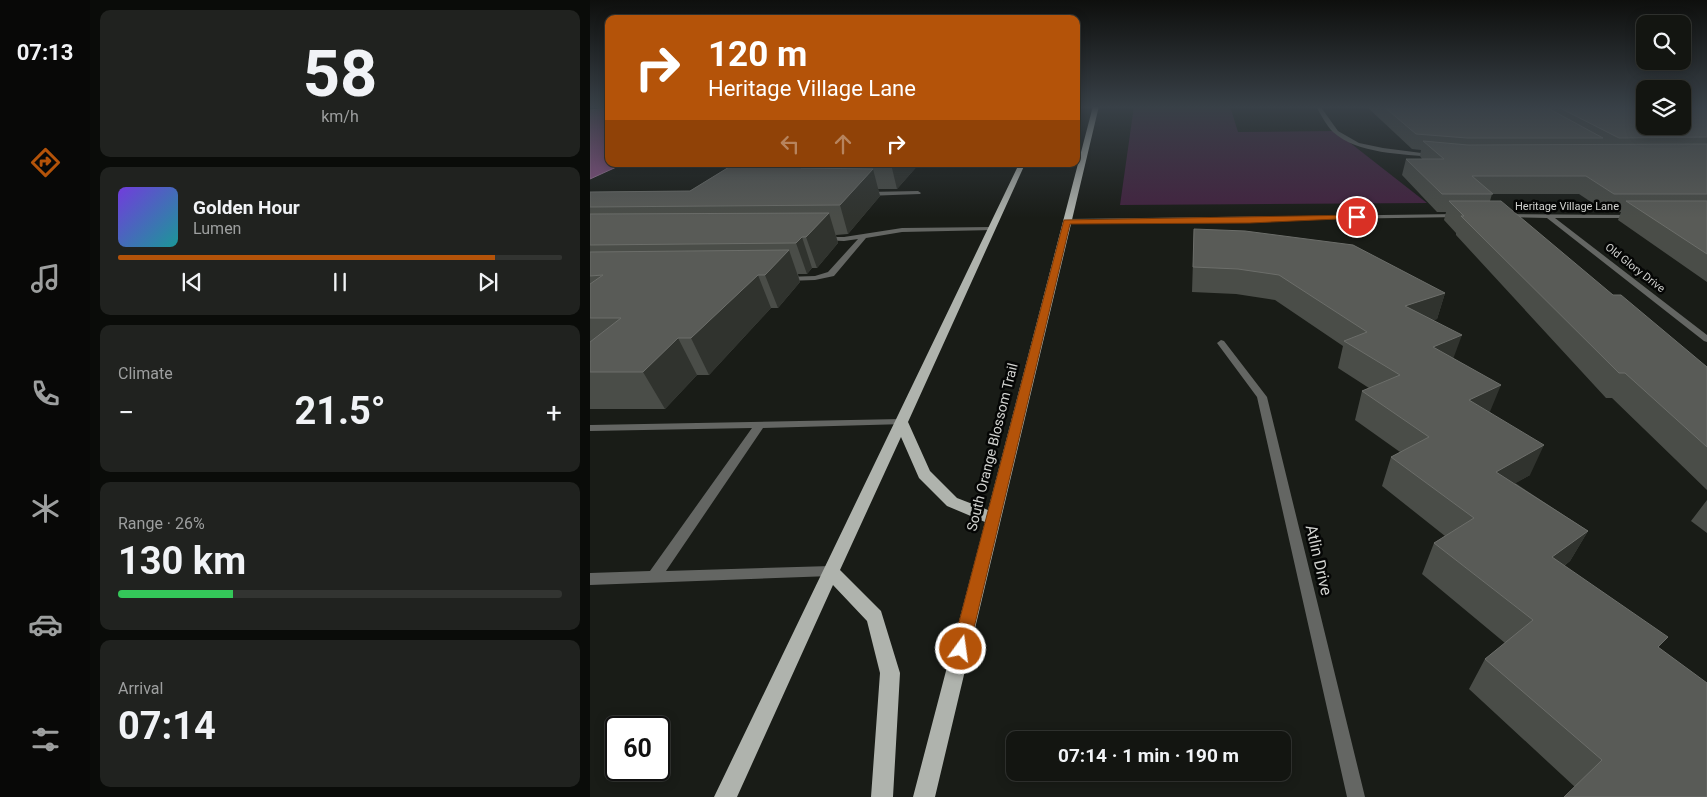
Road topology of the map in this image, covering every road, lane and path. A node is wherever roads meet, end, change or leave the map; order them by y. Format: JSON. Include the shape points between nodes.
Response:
{"nodes":[{"id":1,"x":1086,"y":143,"type":"edge"},
{"id":2,"x":1357,"y":143,"type":"edge"},
{"id":3,"x":1444,"y":155,"type":"edge"},
{"id":4,"x":1021,"y":167,"type":"edge"},
{"id":5,"x":918,"y":193,"type":"dead end"},
{"id":6,"x":862,"y":194,"type":"edge"},
{"id":7,"x":1471,"y":216,"type":"edge"},
{"id":8,"x":1500,"y":216,"type":"edge"},
{"id":9,"x":1548,"y":216,"type":"junction"},
{"id":10,"x":1638,"y":216,"type":"edge"},
{"id":11,"x":1066,"y":221,"type":"junction"},
{"id":12,"x":992,"y":229,"type":"junction"},
{"id":13,"x":864,"y":236,"type":"junction"},
{"id":14,"x":815,"y":239,"type":"edge"},
{"id":15,"x":776,"y":279,"type":"edge"},
{"id":16,"x":1707,"y":338,"type":"edge"},
{"id":17,"x":1221,"y":343,"type":"dead end"},
{"id":18,"x":901,"y":422,"type":"junction"},
{"id":19,"x":759,"y":426,"type":"junction"},
{"id":20,"x":590,"y":428,"type":"edge"},
{"id":21,"x":993,"y":519,"type":"junction"},
{"id":22,"x":831,"y":571,"type":"junction"},
{"id":23,"x":654,"y":577,"type":"junction"},
{"id":24,"x":590,"y":579,"type":"edge"},
{"id":25,"x":725,"y":797,"type":"edge"},
{"id":26,"x":882,"y":797,"type":"edge"},
{"id":27,"x":924,"y":797,"type":"edge"},
{"id":28,"x":1356,"y":797,"type":"edge"}],
"edges":[{"from":1,"to":11,"type":"main road","name":"South Orange Blossom Trail"},
{"from":2,"to":3,"type":"street"},
{"from":4,"to":12,"type":"main road"},
{"from":5,"to":6,"type":"street"},
{"from":7,"to":11,"type":"street"},
{"from":8,"to":9,"type":"street","name":"Heritage Village Lane"},
{"from":9,"to":10,"type":"street","name":"Heritage Village Lane"},
{"from":9,"to":16,"type":"street","name":"Old Glory Drive"},
{"from":11,"to":21,"type":"main road","name":"South Orange Blossom Trail"},
{"from":12,"to":13,"type":"street","via":[[902,230]]},
{"from":12,"to":18,"type":"main road"},
{"from":13,"to":14,"type":"street"},
{"from":13,"to":15,"type":"street","via":[[832,274]]},
{"from":17,"to":28,"type":"street","name":"Atlin Drive","via":[[1262,397]]},
{"from":18,"to":19,"type":"street"},
{"from":18,"to":21,"type":"main road","via":[[924,474],[952,502]]},
{"from":18,"to":22,"type":"main road"},
{"from":19,"to":20,"type":"street"},
{"from":19,"to":23,"type":"street"},
{"from":21,"to":27,"type":"main road","name":"South Orange Blossom Trail"},
{"from":22,"to":23,"type":"street"},
{"from":22,"to":25,"type":"main road"},
{"from":22,"to":26,"type":"main road","via":[[875,617],[890,673]]},
{"from":23,"to":24,"type":"street"}]}
